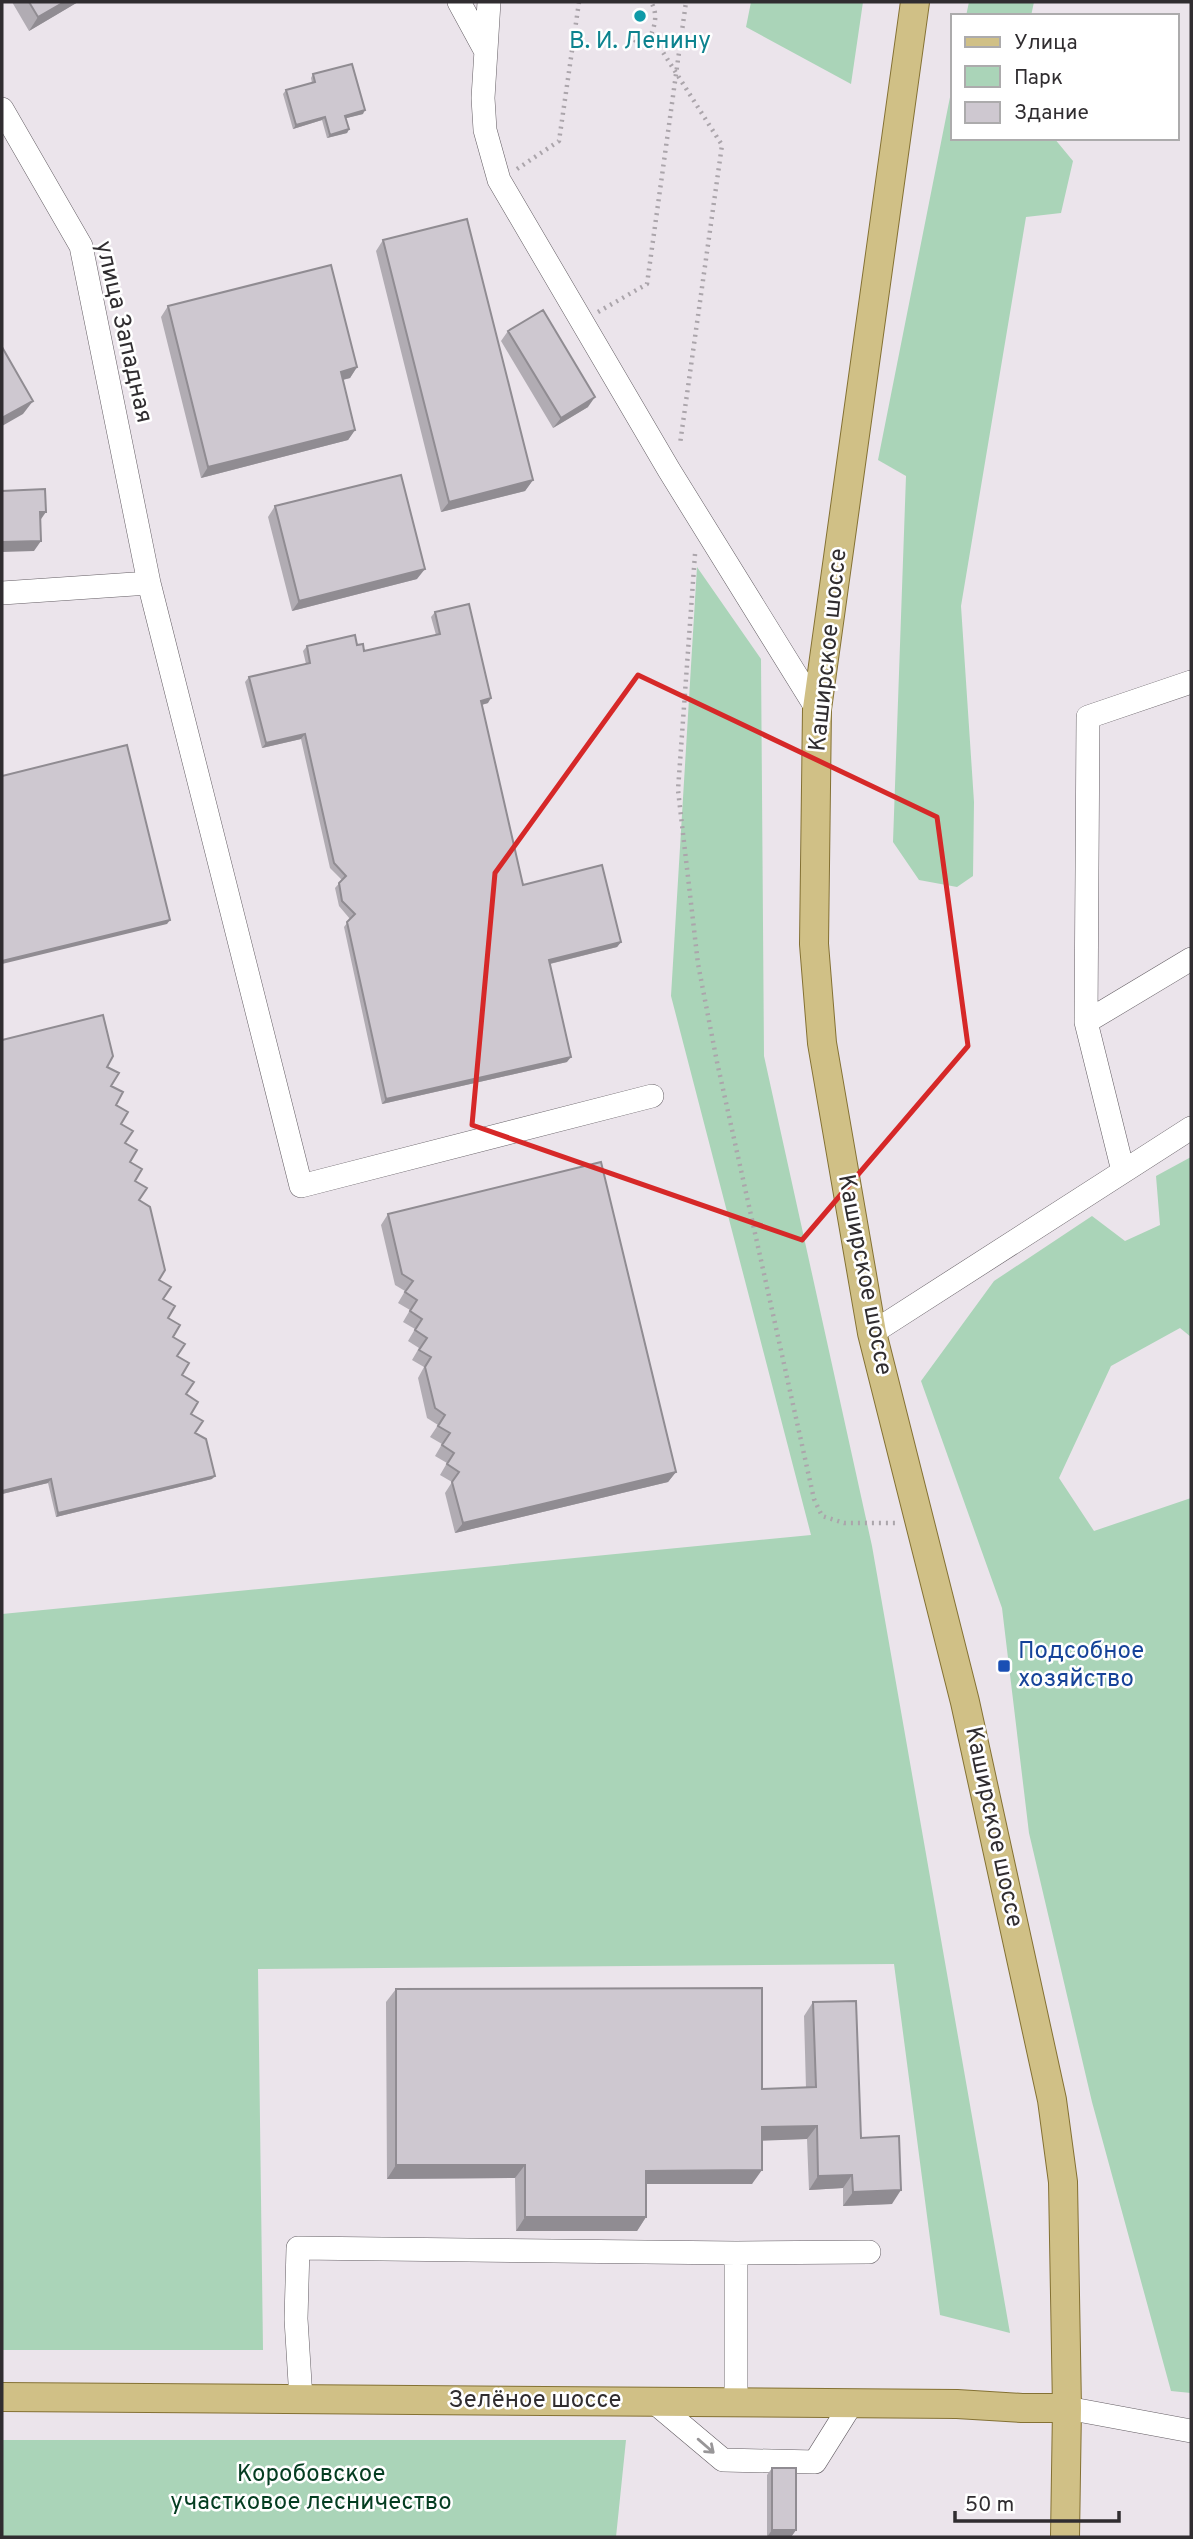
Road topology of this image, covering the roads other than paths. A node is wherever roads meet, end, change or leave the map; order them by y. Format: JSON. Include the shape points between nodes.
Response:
{"nodes":[{"id":1,"x":459,"y":2,"type":"edge"},
{"id":2,"x":489,"y":2,"type":"edge"},
{"id":3,"x":915,"y":2,"type":"edge"},
{"id":4,"x":486,"y":51,"type":"junction"},
{"id":5,"x":2,"y":109,"type":"edge"},
{"id":6,"x":149,"y":583,"type":"junction"},
{"id":7,"x":2,"y":593,"type":"edge"},
{"id":8,"x":1191,"y":682,"type":"edge"},
{"id":9,"x":817,"y":709,"type":"junction"},
{"id":10,"x":1191,"y":959,"type":"edge"},
{"id":11,"x":1086,"y":1022,"type":"junction"},
{"id":12,"x":652,"y":1096,"type":"dead end"},
{"id":13,"x":1191,"y":1128,"type":"edge"},
{"id":14,"x":1123,"y":1171,"type":"junction"},
{"id":15,"x":872,"y":1333,"type":"junction"},
{"id":16,"x":869,"y":2252,"type":"dead end"},
{"id":17,"x":736,"y":2253,"type":"junction"},
{"id":18,"x":2,"y":2397,"type":"edge"},
{"id":19,"x":301,"y":2399,"type":"junction"},
{"id":20,"x":654,"y":2402,"type":"junction"},
{"id":21,"x":736,"y":2402,"type":"junction"},
{"id":22,"x":852,"y":2403,"type":"junction"},
{"id":23,"x":1068,"y":2408,"type":"junction"},
{"id":24,"x":1191,"y":2431,"type":"edge"},
{"id":25,"x":1065,"y":2537,"type":"edge"}],
"edges":[{"from":1,"to":4,"type":"street"},
{"from":2,"to":4,"type":"street"},
{"from":3,"to":9,"type":"main road","name":"Каширское шоссе"},
{"from":4,"to":9,"type":"street","via":[[485,130],[499,180],[669,470]]},
{"from":5,"to":6,"type":"street","name":"улица Западная","via":[[81,246]]},
{"from":6,"to":7,"type":"street"},
{"from":6,"to":12,"type":"street","name":"улица Западная","via":[[301,1186]]},
{"from":8,"to":11,"type":"street","via":[[1088,717]]},
{"from":9,"to":15,"type":"main road","name":"Каширское шоссе","via":[[814,944],[822,1043]]},
{"from":10,"to":11,"type":"street"},
{"from":11,"to":14,"type":"street"},
{"from":13,"to":14,"type":"street"},
{"from":14,"to":15,"type":"street"},
{"from":15,"to":23,"type":"main road","name":"Каширское шоссе","via":[[965,1702],[1052,2100],[1063,2182]]},
{"from":16,"to":17,"type":"street"},
{"from":17,"to":19,"type":"street","via":[[298,2248]]},
{"from":17,"to":21,"type":"street"},
{"from":18,"to":19,"type":"main road","name":"Зелёное шоссе"},
{"from":19,"to":20,"type":"main road","name":"Зелёное шоссе"},
{"from":20,"to":21,"type":"main road","name":"Зелёное шоссе"},
{"from":20,"to":22,"type":"street","one_way":true,"via":[[723,2460],[815,2462]]},
{"from":21,"to":22,"type":"main road","name":"Зелёное шоссе"},
{"from":22,"to":23,"type":"main road","name":"Зелёное шоссе"},
{"from":23,"to":24,"type":"street"},
{"from":23,"to":25,"type":"main road","name":"Каширское шоссе"}]}
